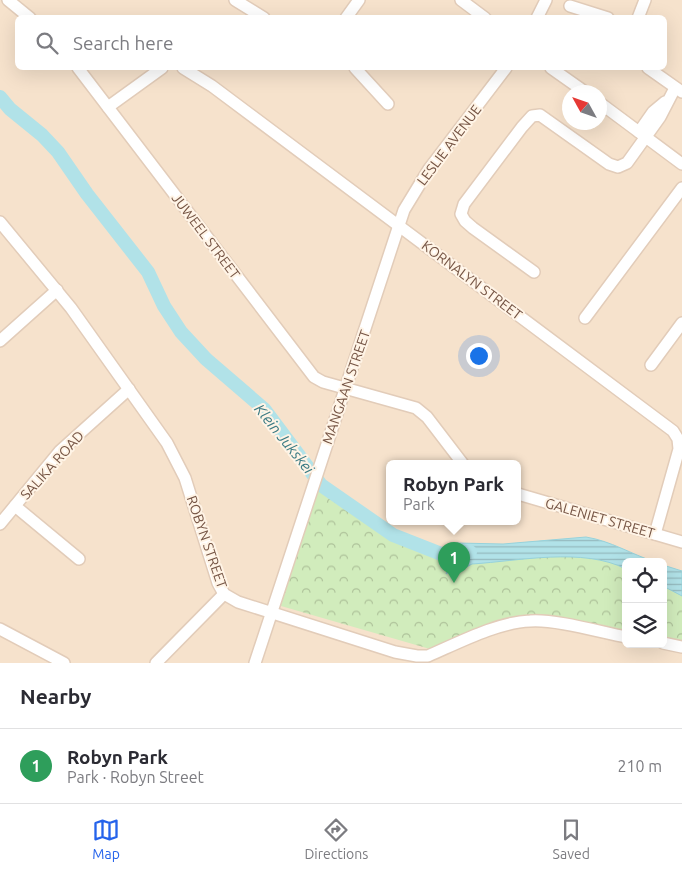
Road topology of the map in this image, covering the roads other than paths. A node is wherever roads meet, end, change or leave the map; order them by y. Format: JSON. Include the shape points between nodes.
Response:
{"nodes":[{"id":1,"x":8,"y":0,"type":"edge"},
{"id":2,"x":237,"y":0,"type":"edge"},
{"id":3,"x":359,"y":0,"type":"edge"},
{"id":4,"x":461,"y":0,"type":"edge"},
{"id":5,"x":546,"y":0,"type":"edge"},
{"id":6,"x":645,"y":0,"type":"edge"},
{"id":7,"x":571,"y":3,"type":"edge"},
{"id":8,"x":26,"y":15,"type":"edge"},
{"id":9,"x":260,"y":15,"type":"edge"},
{"id":10,"x":348,"y":15,"type":"edge"},
{"id":11,"x":481,"y":15,"type":"edge"},
{"id":12,"x":538,"y":15,"type":"edge"},
{"id":13,"x":566,"y":15,"type":"edge"},
{"id":14,"x":601,"y":15,"type":"edge"},
{"id":15,"x":639,"y":15,"type":"edge"},
{"id":16,"x":80,"y":70,"type":"edge"},
{"id":17,"x":159,"y":70,"type":"edge"},
{"id":18,"x":185,"y":70,"type":"edge"},
{"id":19,"x":357,"y":70,"type":"edge"},
{"id":20,"x":504,"y":70,"type":"edge"},
{"id":21,"x":555,"y":70,"type":"edge"},
{"id":22,"x":651,"y":70,"type":"edge"},
{"id":23,"x":575,"y":85,"type":"edge"},
{"id":24,"x":678,"y":90,"type":"edge"},
{"id":25,"x":388,"y":104,"type":"dead end"},
{"id":26,"x":108,"y":107,"type":"junction"},
{"id":27,"x":607,"y":108,"type":"edge"},
{"id":28,"x":642,"y":135,"type":"junction"},
{"id":29,"x":682,"y":164,"type":"edge"},
{"id":30,"x":682,"y":188,"type":"edge"},
{"id":31,"x":0,"y":222,"type":"edge"},
{"id":32,"x":398,"y":225,"type":"junction"},
{"id":33,"x":534,"y":272,"type":"dead end"},
{"id":34,"x":57,"y":290,"type":"junction"},
{"id":35,"x":586,"y":318,"type":"dead end"},
{"id":36,"x":682,"y":323,"type":"edge"},
{"id":37,"x":0,"y":341,"type":"edge"},
{"id":38,"x":651,"y":365,"type":"dead end"},
{"id":39,"x":348,"y":388,"type":"junction"},
{"id":40,"x":129,"y":389,"type":"junction"},
{"id":41,"x":460,"y":460,"type":"edge"},
{"id":42,"x":521,"y":495,"type":"edge"},
{"id":43,"x":15,"y":506,"type":"junction"},
{"id":44,"x":0,"y":524,"type":"edge"},
{"id":45,"x":655,"y":534,"type":"junction"},
{"id":46,"x":682,"y":542,"type":"edge"},
{"id":47,"x":79,"y":559,"type":"dead end"},
{"id":48,"x":224,"y":594,"type":"junction"},
{"id":49,"x":270,"y":613,"type":"junction"},
{"id":50,"x":0,"y":629,"type":"edge"},
{"id":51,"x":622,"y":635,"type":"edge"},
{"id":52,"x":667,"y":644,"type":"edge"},
{"id":53,"x":682,"y":647,"type":"edge"},
{"id":54,"x":428,"y":659,"type":"edge"},
{"id":55,"x":64,"y":663,"type":"edge"},
{"id":56,"x":156,"y":663,"type":"edge"},
{"id":57,"x":255,"y":663,"type":"edge"}],
"edges":[{"from":1,"to":8,"type":"street"},
{"from":2,"to":9,"type":"street"},
{"from":3,"to":10,"type":"street"},
{"from":4,"to":11,"type":"street"},
{"from":5,"to":12,"type":"street"},
{"from":6,"to":15,"type":"street"},
{"from":7,"to":13,"type":"street"},
{"from":7,"to":14,"type":"street"},
{"from":16,"to":26,"type":"street","name":"JUWEEL STREET"},
{"from":17,"to":26,"type":"street"},
{"from":18,"to":32,"type":"street","name":"KORNALYN STREET","via":[[212,86]]},
{"from":19,"to":25,"type":"street"},
{"from":20,"to":32,"type":"street","name":"LESLIE AVENUE","via":[[429,170]]},
{"from":21,"to":23,"type":"street"},
{"from":22,"to":24,"type":"street"},
{"from":24,"to":28,"type":"street","via":[[666,101],[660,117]]},
{"from":26,"to":39,"type":"street","name":"JUWEEL STREET","via":[[306,368],[317,379]]},
{"from":27,"to":28,"type":"street"},
{"from":28,"to":29,"type":"street"},
{"from":28,"to":33,"type":"street","via":[[627,162],[614,166],[543,117],[536,115],[530,118],[464,204],[461,214],[473,228]]},
{"from":30,"to":35,"type":"street"},
{"from":31,"to":34,"type":"street","name":"ROBYN STREET"},
{"from":32,"to":39,"type":"street","name":"MANGAAN STREET"},
{"from":32,"to":45,"type":"street","name":"KORNALYN STREET","via":[[676,435],[679,449]]},
{"from":34,"to":37,"type":"street"},
{"from":34,"to":40,"type":"street","name":"ROBYN STREET"},
{"from":36,"to":38,"type":"street"},
{"from":39,"to":41,"type":"street","via":[[421,411]]},
{"from":39,"to":49,"type":"street","name":"MANGAAN STREET","via":[[330,430]]},
{"from":40,"to":43,"type":"street","name":"SALIKA ROAD","via":[[64,447]]},
{"from":40,"to":48,"type":"street","name":"ROBYN STREET","via":[[167,443],[180,468]]},
{"from":42,"to":45,"type":"street","name":"GALENIET STREET"},
{"from":43,"to":44,"type":"street","name":"SALIKA ROAD"},
{"from":43,"to":47,"type":"street"},
{"from":45,"to":46,"type":"street","name":"GALENIET STREET"},
{"from":48,"to":49,"type":"street","name":"ROBYN STREET"},
{"from":48,"to":56,"type":"street"},
{"from":49,"to":54,"type":"street","name":"ROBYN STREET","via":[[395,652]]},
{"from":49,"to":57,"type":"street","name":"MANGAAN STREET"},
{"from":50,"to":55,"type":"street"},
{"from":51,"to":54,"type":"street","name":"ROBYN STREET","via":[[526,621],[505,626]]},
{"from":52,"to":53,"type":"street"}]}
